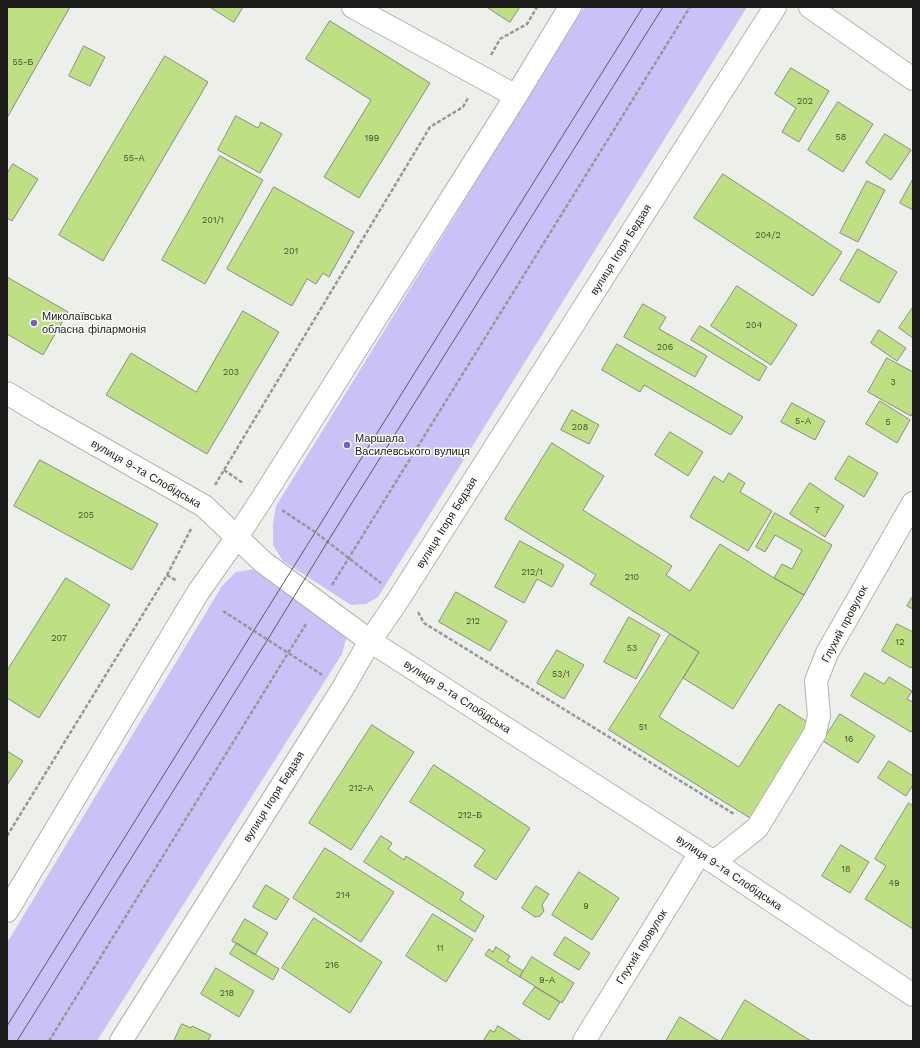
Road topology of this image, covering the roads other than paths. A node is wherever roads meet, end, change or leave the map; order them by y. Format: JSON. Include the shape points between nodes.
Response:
{"nodes":[{"id":1,"x":353,"y":7,"type":"edge"},
{"id":2,"x":570,"y":7,"type":"edge"},
{"id":3,"x":775,"y":7,"type":"edge"},
{"id":4,"x":810,"y":7,"type":"edge"},
{"id":5,"x":913,"y":79,"type":"edge"},
{"id":6,"x":516,"y":96,"type":"junction"},
{"id":7,"x":7,"y":393,"type":"edge"},
{"id":8,"x":913,"y":503,"type":"edge"},
{"id":9,"x":237,"y":537,"type":"junction"},
{"id":10,"x":370,"y":641,"type":"junction"},
{"id":11,"x":707,"y":858,"type":"junction"},
{"id":12,"x":7,"y":911,"type":"edge"},
{"id":13,"x":913,"y":995,"type":"edge"},
{"id":14,"x":121,"y":1041,"type":"edge"},
{"id":15,"x":584,"y":1041,"type":"edge"}],
"edges":[{"from":1,"to":6,"type":"street"},
{"from":2,"to":6,"type":"street"},
{"from":3,"to":10,"type":"street","name":"вулиця Ігоря Бедзая"},
{"from":4,"to":5,"type":"street"},
{"from":6,"to":9,"type":"street"},
{"from":7,"to":9,"type":"street","name":"вулиця 9-та Слобідська","via":[[204,506]]},
{"from":8,"to":11,"type":"street","name":"Глухий провулок","via":[[827,653],[816,681],[819,716],[815,734],[757,828]]},
{"from":9,"to":10,"type":"street","name":"вулиця 9-та Слобідська","via":[[263,562]]},
{"from":9,"to":12,"type":"street","via":[[197,594]]},
{"from":10,"to":11,"type":"street","name":"вулиця 9-та Слобідська"},
{"from":10,"to":14,"type":"street","name":"вулиця Ігоря Бедзая"},
{"from":11,"to":13,"type":"street","name":"вулиця 9-та Слобідська"},
{"from":11,"to":15,"type":"street","name":"Глухий провулок"}]}
